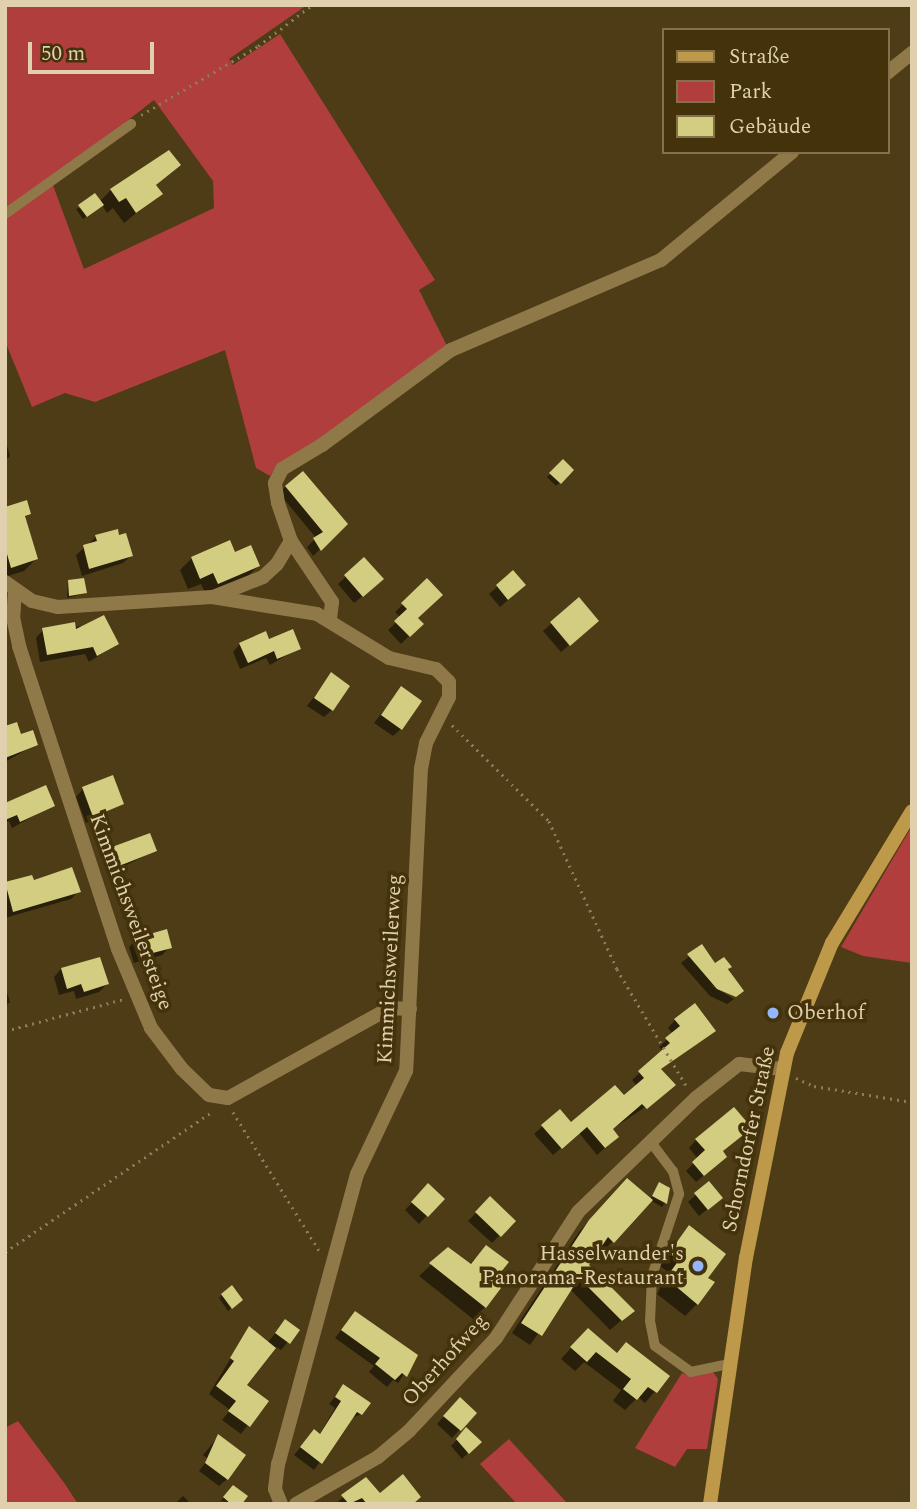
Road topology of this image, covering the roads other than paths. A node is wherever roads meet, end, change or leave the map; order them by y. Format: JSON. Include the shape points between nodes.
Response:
{"nodes":[{"id":1,"x":912,"y":52,"type":"edge"},
{"id":2,"x":889,"y":70,"type":"edge"},
{"id":3,"x":131,"y":124,"type":"road end"},
{"id":4,"x":790,"y":154,"type":"edge"},
{"id":5,"x":5,"y":214,"type":"edge"},
{"id":6,"x":291,"y":541,"type":"junction"},
{"id":7,"x":10,"y":587,"type":"edge"},
{"id":8,"x":212,"y":597,"type":"junction"},
{"id":9,"x":330,"y":619,"type":"junction"},
{"id":10,"x":912,"y":811,"type":"edge"},
{"id":11,"x":410,"y":1009,"type":"junction"},
{"id":12,"x":783,"y":1069,"type":"junction"},
{"id":13,"x":650,"y":1141,"type":"junction"},
{"id":14,"x":729,"y":1364,"type":"junction"},
{"id":15,"x":281,"y":1504,"type":"edge"},
{"id":16,"x":296,"y":1504,"type":"edge"},
{"id":17,"x":710,"y":1504,"type":"edge"}],
"edges":[{"from":1,"to":2,"type":"street"},
{"from":3,"to":5,"type":"lane"},
{"from":4,"to":6,"type":"street","via":[[661,261],[451,350],[278,474],[276,495]]},
{"from":6,"to":8,"type":"street","name":"Kimmichsweilerweg","via":[[263,578]]},
{"from":6,"to":9,"type":"street","via":[[332,601]]},
{"from":7,"to":8,"type":"street","name":"Kimmichsweilerweg","via":[[32,601],[68,607]]},
{"from":7,"to":11,"type":"street","name":"Kimmichsweilersteige","via":[[13,623],[26,670],[137,997],[151,1028],[174,1060],[209,1095],[224,1098],[390,1008]]},
{"from":8,"to":9,"type":"street","name":"Kimmichsweilerweg"},
{"from":9,"to":11,"type":"street","name":"Kimmichsweilerweg","via":[[389,658],[440,671],[450,687],[421,768]]},
{"from":10,"to":12,"type":"main road","name":"Schorndorfer Straße","via":[[832,943],[802,1008]]},
{"from":11,"to":15,"type":"street","name":"Kimmichsweilerweg","via":[[405,1079],[361,1163],[278,1464],[275,1489]]},
{"from":12,"to":13,"type":"street","name":"Oberhofweg","via":[[739,1064]]},
{"from":12,"to":14,"type":"main road","name":"Schorndorfer Straße"},
{"from":13,"to":14,"type":"lane","via":[[673,1171],[679,1194],[652,1276],[650,1321],[655,1346],[691,1372]]},
{"from":13,"to":16,"type":"street","name":"Oberhofweg","via":[[572,1220],[506,1324],[460,1379],[386,1451]]},
{"from":14,"to":17,"type":"main road","name":"Schorndorfer Straße"}]}
